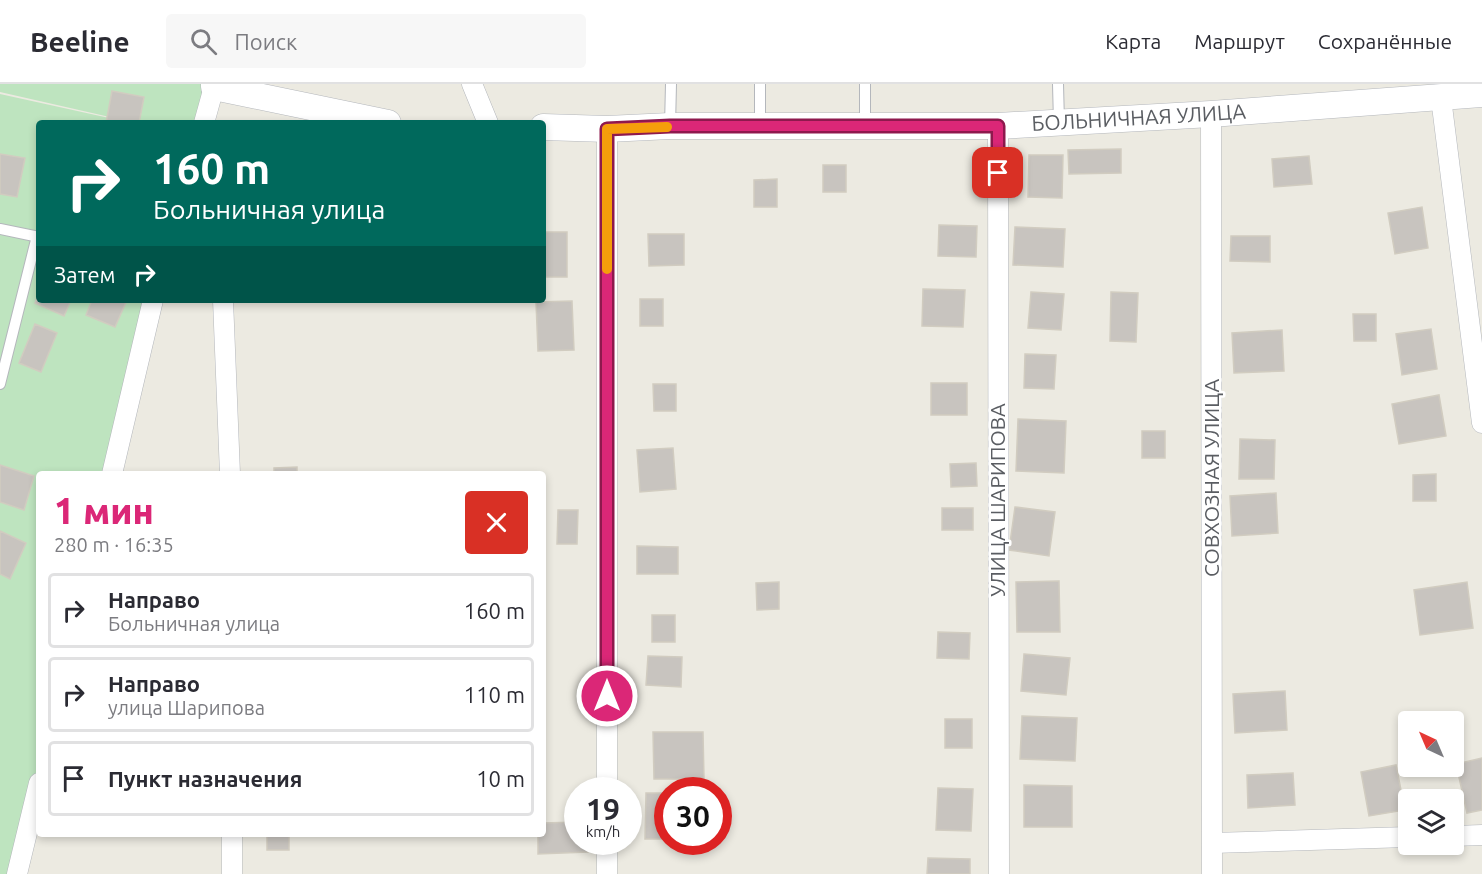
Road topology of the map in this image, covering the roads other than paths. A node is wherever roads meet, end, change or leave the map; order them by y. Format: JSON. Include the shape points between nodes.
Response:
{"nodes":[{"id":1,"x":472,"y":84,"type":"edge"},
{"id":2,"x":670,"y":84,"type":"edge"},
{"id":3,"x":760,"y":84,"type":"edge"},
{"id":4,"x":864,"y":84,"type":"edge"},
{"id":5,"x":1058,"y":84,"type":"edge"},
{"id":6,"x":214,"y":86,"type":"edge"},
{"id":7,"x":1482,"y":94,"type":"edge"},
{"id":8,"x":1440,"y":98,"type":"junction"},
{"id":9,"x":1211,"y":114,"type":"junction"},
{"id":10,"x":205,"y":120,"type":"edge"},
{"id":11,"x":215,"y":120,"type":"edge"},
{"id":12,"x":374,"y":120,"type":"edge"},
{"id":13,"x":487,"y":120,"type":"edge"},
{"id":14,"x":1059,"y":123,"type":"junction"},
{"id":15,"x":670,"y":126,"type":"junction"},
{"id":16,"x":865,"y":126,"type":"junction"},
{"id":17,"x":998,"y":126,"type":"junction"},
{"id":18,"x":546,"y":127,"type":"edge"},
{"id":19,"x":760,"y":127,"type":"junction"},
{"id":20,"x":607,"y":129,"type":"junction"},
{"id":21,"x":0,"y":229,"type":"edge"},
{"id":22,"x":36,"y":237,"type":"edge"},
{"id":23,"x":36,"y":245,"type":"edge"},
{"id":24,"x":152,"y":303,"type":"edge"},
{"id":25,"x":223,"y":303,"type":"edge"},
{"id":26,"x":0,"y":384,"type":"edge"},
{"id":27,"x":1482,"y":423,"type":"edge"},
{"id":28,"x":113,"y":471,"type":"edge"},
{"id":29,"x":230,"y":471,"type":"edge"},
{"id":30,"x":607,"y":777,"type":"edge"},
{"id":31,"x":36,"y":796,"type":"edge"},
{"id":32,"x":1482,"y":835,"type":"edge"},
{"id":33,"x":1464,"y":836,"type":"edge"},
{"id":34,"x":232,"y":837,"type":"edge"},
{"id":35,"x":1398,"y":837,"type":"edge"},
{"id":36,"x":1212,"y":843,"type":"junction"},
{"id":37,"x":607,"y":855,"type":"edge"},
{"id":38,"x":18,"y":874,"type":"edge"},
{"id":39,"x":232,"y":874,"type":"edge"},
{"id":40,"x":607,"y":874,"type":"edge"},
{"id":41,"x":999,"y":874,"type":"edge"},
{"id":42,"x":1212,"y":874,"type":"edge"}],
"edges":[{"from":1,"to":13,"type":"street"},
{"from":2,"to":15,"type":"lane"},
{"from":3,"to":19,"type":"lane"},
{"from":4,"to":16,"type":"lane"},
{"from":5,"to":14,"type":"lane"},
{"from":6,"to":10,"type":"street"},
{"from":6,"to":11,"type":"street"},
{"from":6,"to":12,"type":"street"},
{"from":7,"to":8,"type":"street","name":"БОЛЬНИЧНАЯ УЛИЦА"},
{"from":8,"to":9,"type":"street","name":"БОЛЬНИЧНАЯ УЛИЦА"},
{"from":8,"to":27,"type":"street"},
{"from":9,"to":14,"type":"street","name":"БОЛЬНИЧНАЯ УЛИЦА"},
{"from":9,"to":36,"type":"street","name":"СОВХОЗНАЯ УЛИЦА"},
{"from":14,"to":17,"type":"street","name":"БОЛЬНИЧНАЯ УЛИЦА"},
{"from":15,"to":19,"type":"street","name":"БОЛЬНИЧНАЯ УЛИЦА"},
{"from":15,"to":20,"type":"street","name":"БОЛЬНИЧНАЯ УЛИЦА"},
{"from":16,"to":17,"type":"street","name":"БОЛЬНИЧНАЯ УЛИЦА"},
{"from":16,"to":19,"type":"street","name":"БОЛЬНИЧНАЯ УЛИЦА"},
{"from":17,"to":41,"type":"street","name":"УЛИЦА ШАРИПОВА"},
{"from":18,"to":20,"type":"street","name":"БОЛЬНИЧНАЯ УЛИЦА"},
{"from":20,"to":30,"type":"street"},
{"from":21,"to":22,"type":"lane"},
{"from":23,"to":26,"type":"lane"},
{"from":24,"to":28,"type":"street"},
{"from":25,"to":29,"type":"street"},
{"from":31,"to":38,"type":"street"},
{"from":32,"to":33,"type":"street"},
{"from":34,"to":39,"type":"street"},
{"from":35,"to":36,"type":"street"},
{"from":36,"to":42,"type":"street","name":"СОВХОЗНАЯ УЛИЦА"},
{"from":37,"to":40,"type":"street"}]}
